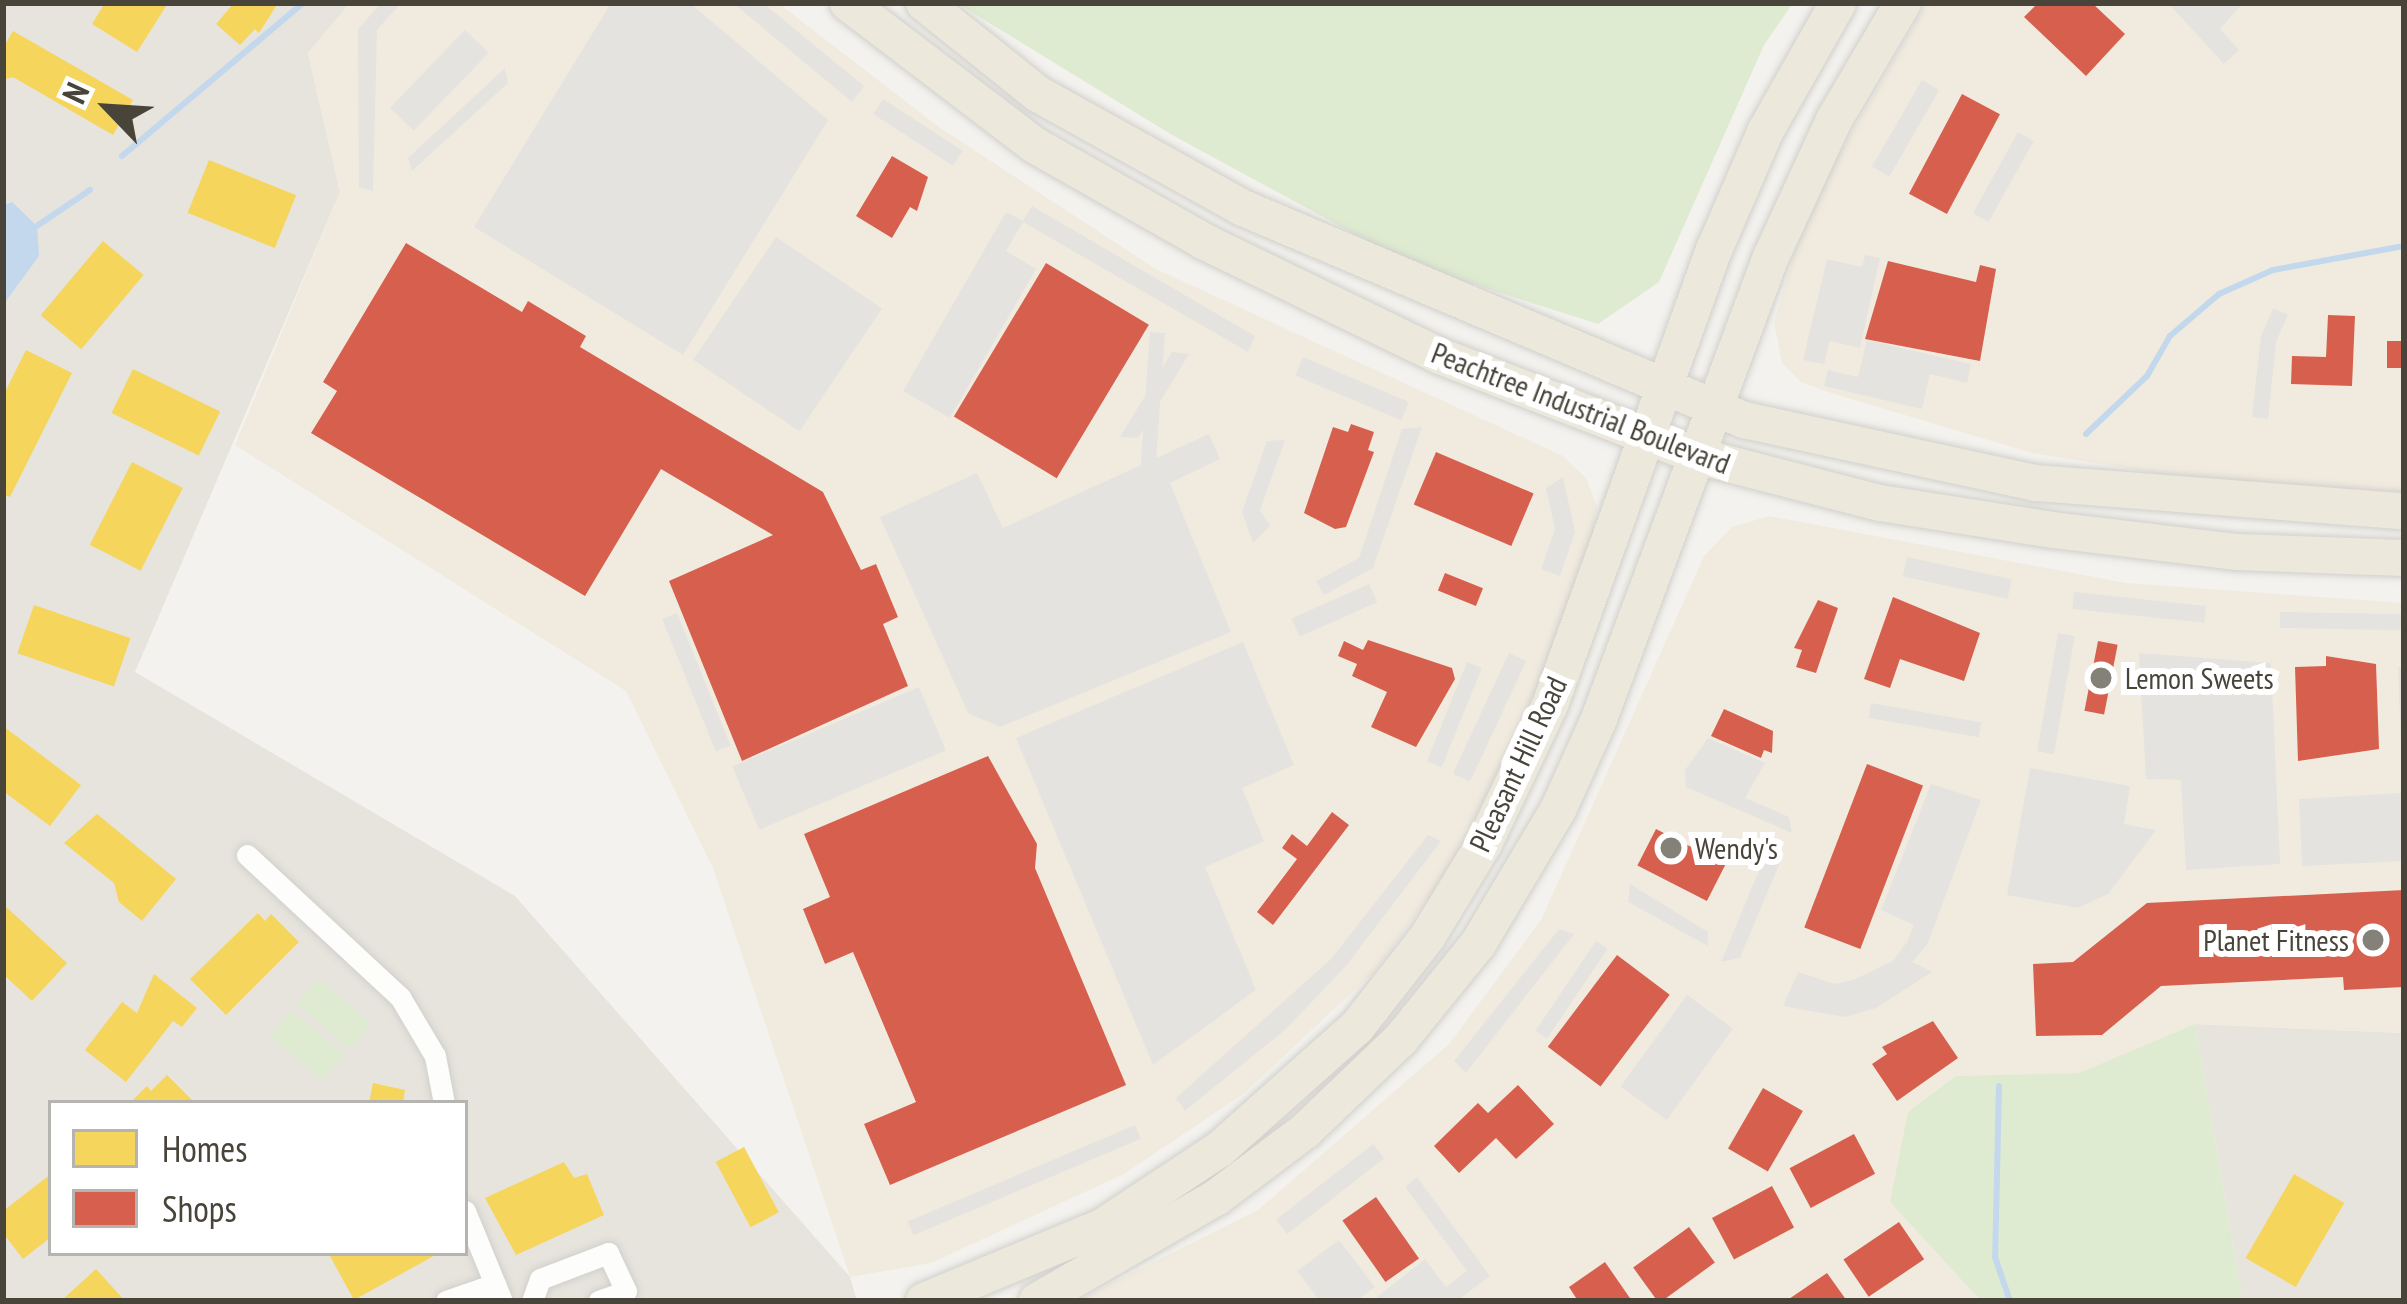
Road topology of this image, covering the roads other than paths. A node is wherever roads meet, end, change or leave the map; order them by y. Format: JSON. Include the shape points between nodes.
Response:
{"nodes":[{"id":1,"x":848,"y":3,"type":"edge"},
{"id":2,"x":924,"y":3,"type":"edge"},
{"id":3,"x":1838,"y":3,"type":"edge"},
{"id":4,"x":1903,"y":3,"type":"edge"},
{"id":5,"x":1661,"y":384,"type":"junction"},
{"id":6,"x":1715,"y":408,"type":"junction"},
{"id":7,"x":1643,"y":434,"type":"junction"},
{"id":8,"x":1698,"y":456,"type":"junction"},
{"id":9,"x":2404,"y":511,"type":"edge"},
{"id":10,"x":2404,"y":558,"type":"edge"},
{"id":11,"x":247,"y":855,"type":"dead end"},
{"id":12,"x":443,"y":1100,"type":"edge"},
{"id":13,"x":468,"y":1218,"type":"edge"},
{"id":14,"x":498,"y":1292,"type":"edge"},
{"id":15,"x":446,"y":1301,"type":"edge"},
{"id":16,"x":532,"y":1301,"type":"edge"},
{"id":17,"x":599,"y":1301,"type":"edge"},
{"id":18,"x":924,"y":1301,"type":"edge"},
{"id":19,"x":1037,"y":1301,"type":"edge"}],
"edges":[{"from":1,"to":7,"type":"highway","name":"Peachtree Industrial Boulevard","via":[[1036,146],[1143,209],[1405,340]]},
{"from":2,"to":5,"type":"highway","name":"Peachtree Industrial Boulevard","via":[[1039,94],[1243,208]]},
{"from":3,"to":5,"type":"highway","name":"Pleasant Hill Road","via":[[1765,132]]},
{"from":4,"to":6,"type":"highway","name":"Pleasant Hill Road","via":[[1812,163]]},
{"from":5,"to":6,"type":"highway","name":"Peachtree Industrial Boulevard"},
{"from":5,"to":7,"type":"highway","name":"Pleasant Hill Road"},
{"from":6,"to":8,"type":"highway","name":"Pleasant Hill Road"},
{"from":6,"to":9,"type":"highway","name":"Peachtree Industrial Boulevard","via":[[1895,458],[2036,483]]},
{"from":7,"to":8,"type":"highway","name":"Peachtree Industrial Boulevard"},
{"from":7,"to":18,"type":"highway","name":"Pleasant Hill Road","via":[[1550,705],[1511,792],[1428,936],[1357,1027],[1237,1136],[1120,1215]]},
{"from":8,"to":10,"type":"highway","name":"Peachtree Industrial Boulevard","via":[[1880,503],[2053,530],[2238,552]]},
{"from":8,"to":19,"type":"highway","name":"Pleasant Hill Road","via":[[1558,810],[1454,975],[1305,1131],[1198,1209]]},
{"from":11,"to":12,"type":"street","via":[[400,997],[436,1056]]},
{"from":13,"to":14,"type":"street"},
{"from":14,"to":15,"type":"street"},
{"from":16,"to":17,"type":"street","via":[[540,1280],[608,1253],[626,1291]]}]}
